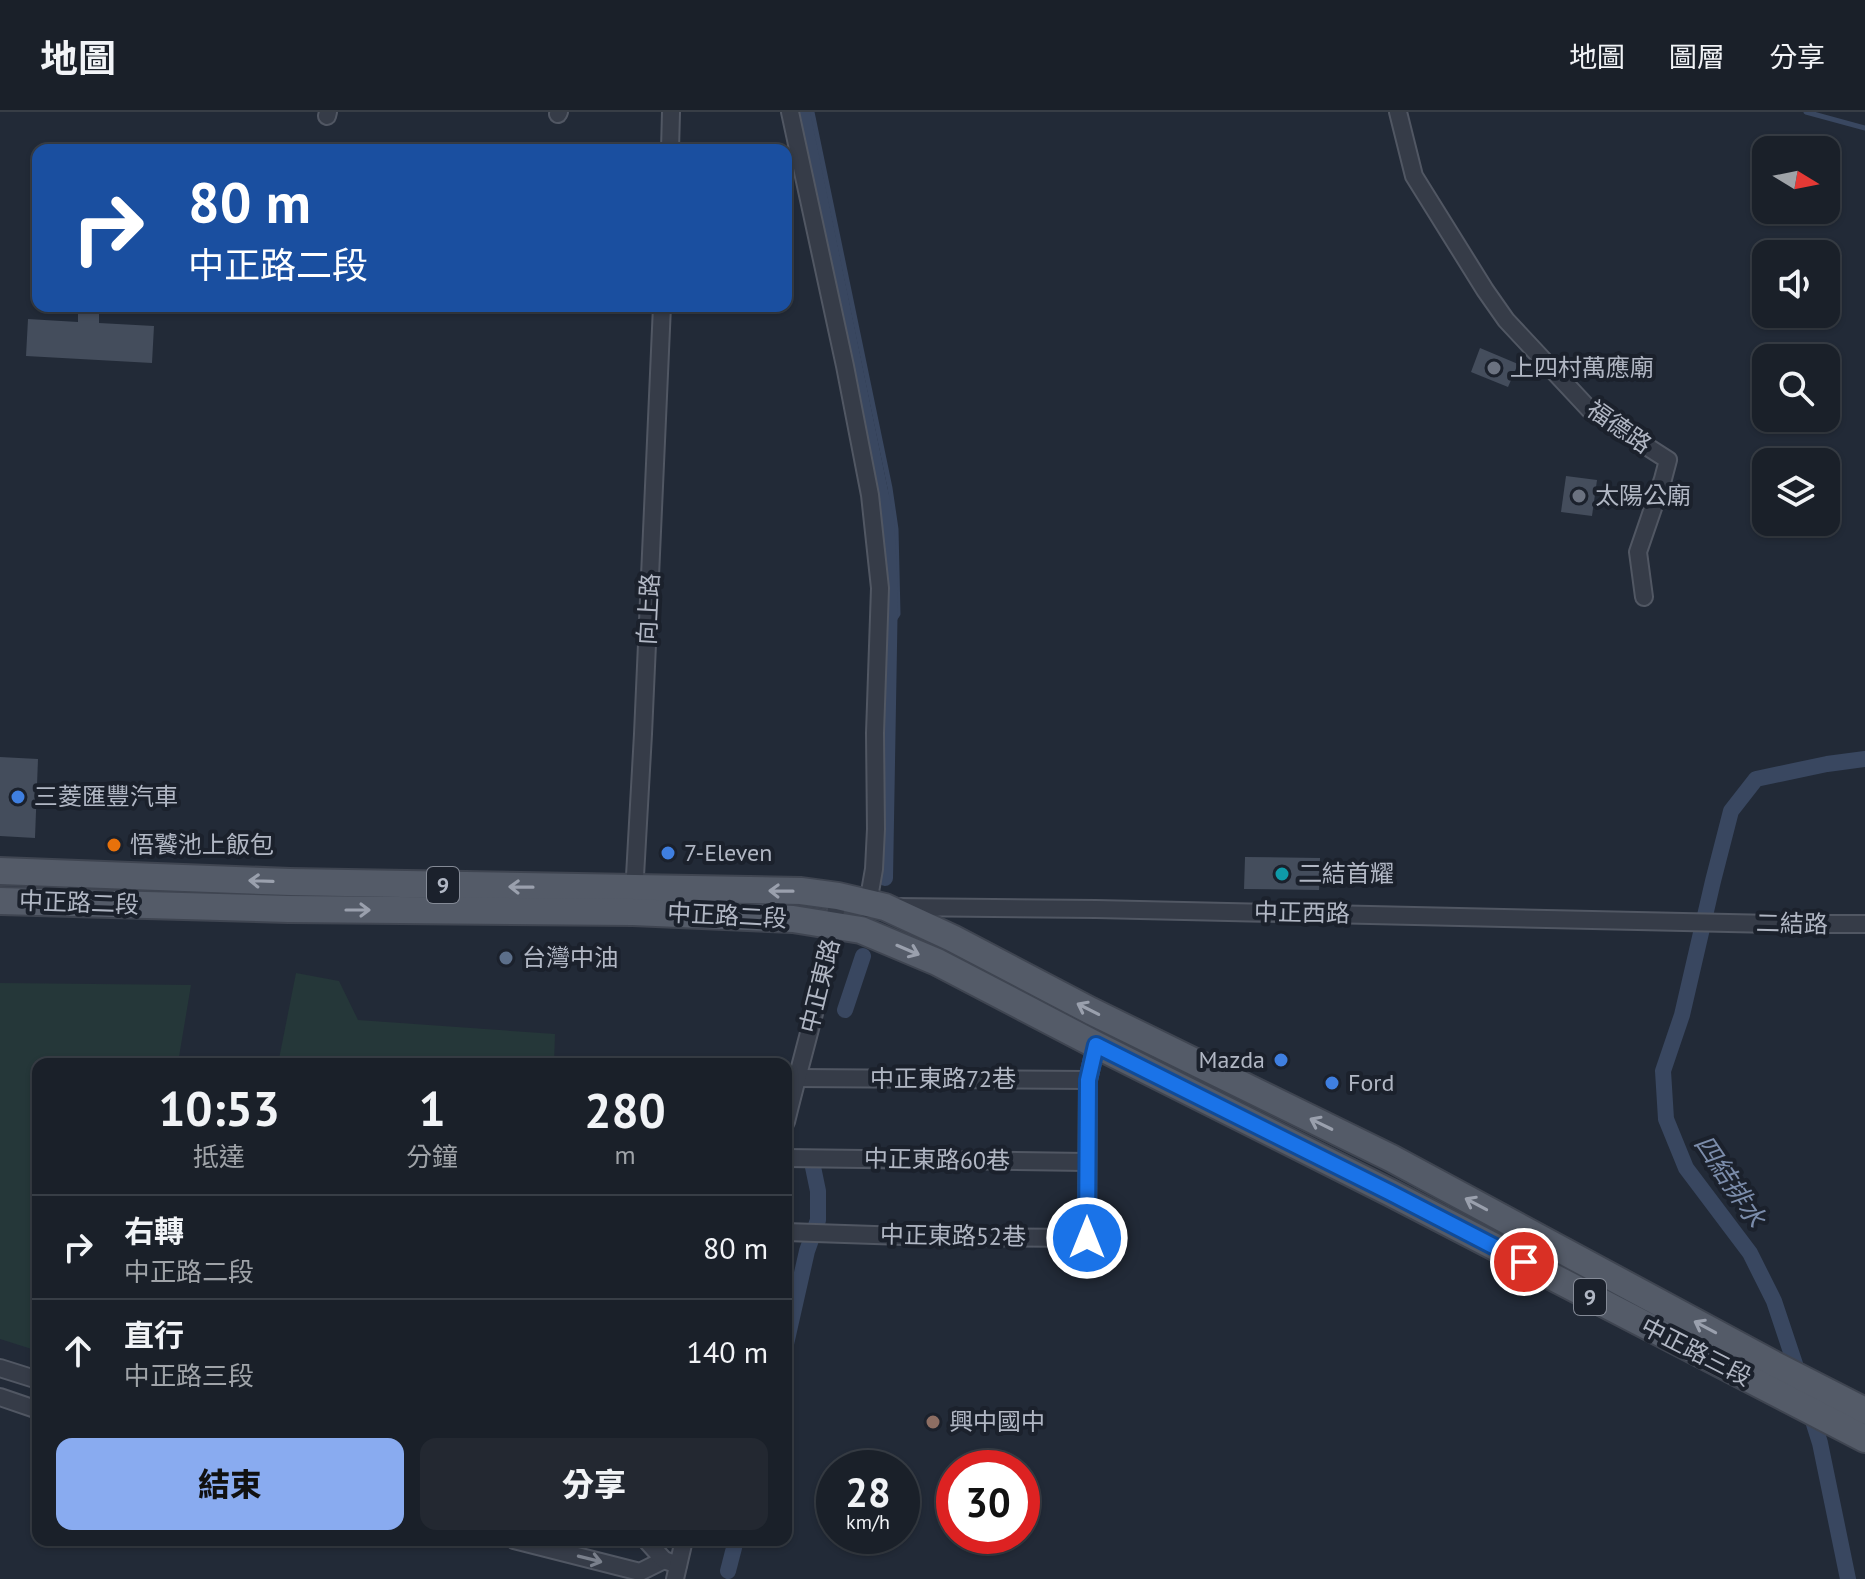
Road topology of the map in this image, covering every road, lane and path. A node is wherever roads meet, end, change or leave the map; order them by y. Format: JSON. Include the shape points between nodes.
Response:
{"nodes":[{"id":1,"x":671,"y":112,"type":"edge"},
{"id":2,"x":790,"y":112,"type":"edge"},
{"id":3,"x":1398,"y":112,"type":"edge"},
{"id":4,"x":670,"y":144,"type":"edge"},
{"id":5,"x":662,"y":312,"type":"edge"},
{"id":6,"x":1644,"y":597,"type":"dead end"},
{"id":7,"x":0,"y":871,"type":"edge"},
{"id":8,"x":838,"y":896,"type":"junction"},
{"id":9,"x":634,"y":900,"type":"junction"},
{"id":10,"x":0,"y":901,"type":"edge"},
{"id":11,"x":877,"y":905,"type":"junction"},
{"id":12,"x":1720,"y":922,"type":"joint"},
{"id":13,"x":1865,"y":924,"type":"edge"},
{"id":14,"x":834,"y":925,"type":"junction"},
{"id":15,"x":861,"y":930,"type":"junction"},
{"id":16,"x":1096,"y":1045,"type":"junction"},
{"id":17,"x":797,"y":1078,"type":"junction"},
{"id":18,"x":1088,"y":1080,"type":"junction"},
{"id":19,"x":792,"y":1098,"type":"edge"},
{"id":20,"x":792,"y":1158,"type":"edge"},
{"id":21,"x":1391,"y":1158,"type":"joint"},
{"id":22,"x":1087,"y":1162,"type":"junction"},
{"id":23,"x":1391,"y":1193,"type":"joint"},
{"id":24,"x":792,"y":1232,"type":"edge"},
{"id":25,"x":0,"y":1368,"type":"edge"},
{"id":26,"x":32,"y":1378,"type":"edge"},
{"id":27,"x":0,"y":1397,"type":"edge"},
{"id":28,"x":32,"y":1408,"type":"edge"},
{"id":29,"x":1865,"y":1411,"type":"edge"},
{"id":30,"x":1865,"y":1439,"type":"edge"},
{"id":31,"x":538,"y":1546,"type":"edge"},
{"id":32,"x":652,"y":1546,"type":"edge"},
{"id":33,"x":681,"y":1546,"type":"edge"},
{"id":34,"x":672,"y":1568,"type":"edge"}],
"edges":[{"from":1,"to":4,"type":"street"},
{"from":2,"to":11,"type":"street","name":"中正東路","via":[[870,495],[880,588]]},
{"from":3,"to":6,"type":"street","name":"福德路","via":[[1414,176],[1506,320],[1590,410],[1668,460],[1638,552]]},
{"from":5,"to":9,"type":"street","name":"向上路"},
{"from":9,"to":7,"type":"main road","name":"中正路二段","number":"9","one_way":true},
{"from":8,"to":9,"type":"main road","name":"中正路二段","number":"9","one_way":true,"via":[[801,891]]},
{"from":8,"to":11,"type":"main road","name":"中正路二段","number":"9"},
{"from":8,"to":14,"type":"street","name":"中正東路"},
{"from":10,"to":9,"type":"main road","name":"中正路二段","number":"9","one_way":true,"via":[[288,909]]},
{"from":9,"to":14,"type":"main road","name":"中正路二段","number":"9"},
{"from":11,"to":12,"type":"street","name":"中正西路"},
{"from":11,"to":15,"type":"street","name":"中正東路"},
{"from":21,"to":11,"type":"main road","name":"中正路二段","number":"9","one_way":true},
{"from":12,"to":13,"type":"street","name":"二結路"},
{"from":14,"to":15,"type":"main road","name":"中正路二段","number":"9"},
{"from":14,"to":17,"type":"street","name":"中正東路"},
{"from":15,"to":16,"type":"main road","name":"中正路二段","number":"9","one_way":true,"via":[[937,962]]},
{"from":16,"to":18,"type":"street"},
{"from":16,"to":23,"type":"main road","name":"中正路二段","number":"9"},
{"from":17,"to":18,"type":"street","name":"中正東路72巷"},
{"from":17,"to":19,"type":"street","name":"中正東路"},
{"from":18,"to":22,"type":"street"},
{"from":20,"to":22,"type":"street","name":"中正東路60巷"},
{"from":29,"to":21,"type":"main road","name":"中正路三段","number":"9","one_way":true},
{"from":22,"to":24,"type":"street","name":"中正東路52巷","via":[[1087,1238]]},
{"from":23,"to":30,"type":"main road","name":"中正路三段","number":"9"},
{"from":25,"to":26,"type":"street"},
{"from":27,"to":28,"type":"street"},
{"from":31,"to":34,"type":"street","one_way":true,"via":[[640,1572]]},
{"from":32,"to":34,"type":"street"},
{"from":33,"to":34,"type":"street"}]}
